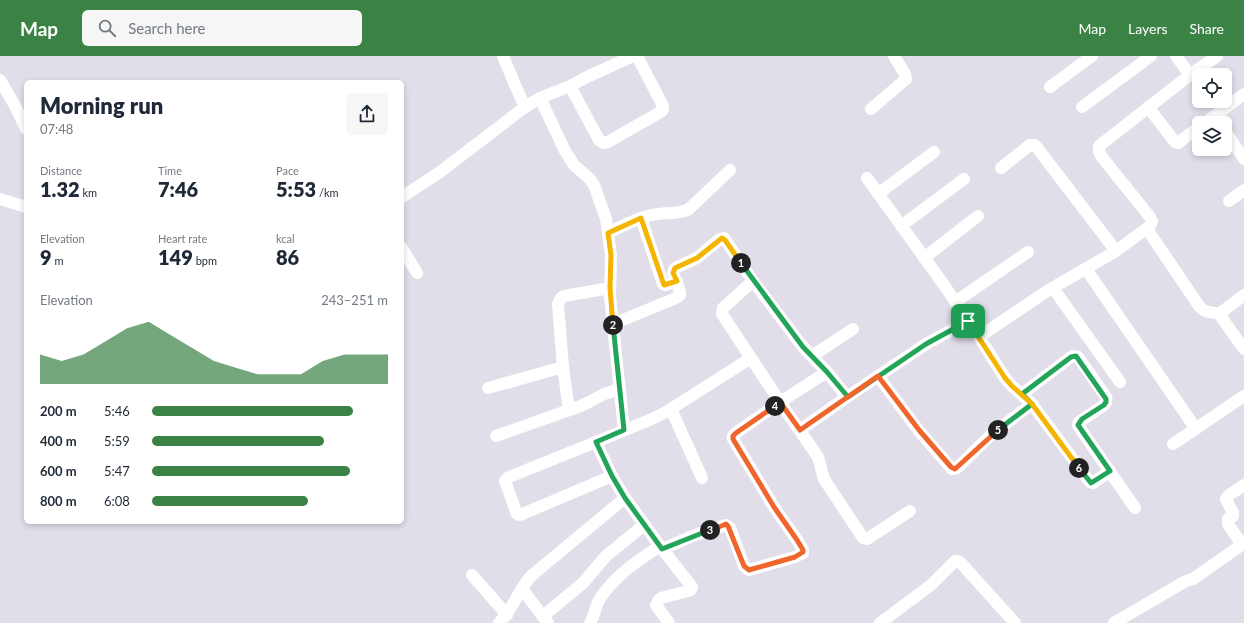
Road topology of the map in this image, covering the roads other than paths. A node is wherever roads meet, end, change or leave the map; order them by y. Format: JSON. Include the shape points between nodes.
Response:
{"nodes":[{"id":1,"x":503,"y":56,"type":"edge"},
{"id":2,"x":633,"y":56,"type":"edge"},
{"id":3,"x":637,"y":56,"type":"edge"},
{"id":4,"x":894,"y":56,"type":"edge"},
{"id":5,"x":1092,"y":56,"type":"edge"},
{"id":6,"x":1151,"y":56,"type":"edge"},
{"id":7,"x":1176,"y":56,"type":"edge"},
{"id":8,"x":1217,"y":56,"type":"edge"},
{"id":9,"x":1190,"y":75,"type":"junction"},
{"id":10,"x":0,"y":80,"type":"edge"},
{"id":11,"x":570,"y":86,"type":"junction"},
{"id":12,"x":1050,"y":87,"type":"dead end"},
{"id":13,"x":1244,"y":94,"type":"edge"},
{"id":14,"x":540,"y":98,"type":"junction"},
{"id":15,"x":526,"y":107,"type":"junction"},
{"id":16,"x":1082,"y":107,"type":"dead end"},
{"id":17,"x":1148,"y":107,"type":"junction"},
{"id":18,"x":871,"y":109,"type":"dead end"},
{"id":19,"x":1220,"y":116,"type":"edge"},
{"id":20,"x":24,"y":125,"type":"edge"},
{"id":21,"x":1192,"y":132,"type":"edge"},
{"id":22,"x":1232,"y":141,"type":"edge"},
{"id":23,"x":934,"y":152,"type":"dead end"},
{"id":24,"x":1244,"y":159,"type":"edge"},
{"id":25,"x":1001,"y":168,"type":"dead end"},
{"id":26,"x":730,"y":170,"type":"dead end"},
{"id":27,"x":867,"y":178,"type":"dead end"},
{"id":28,"x":964,"y":179,"type":"dead end"},
{"id":29,"x":1244,"y":190,"type":"edge"},
{"id":30,"x":878,"y":194,"type":"junction"},
{"id":31,"x":404,"y":196,"type":"edge"},
{"id":32,"x":0,"y":199,"type":"edge"},
{"id":33,"x":1229,"y":201,"type":"dead end"},
{"id":34,"x":24,"y":206,"type":"edge"},
{"id":35,"x":978,"y":216,"type":"dead end"},
{"id":36,"x":641,"y":218,"type":"junction"},
{"id":37,"x":901,"y":226,"type":"junction"},
{"id":38,"x":1147,"y":229,"type":"junction"},
{"id":39,"x":608,"y":233,"type":"junction"},
{"id":40,"x":404,"y":251,"type":"edge"},
{"id":41,"x":1116,"y":251,"type":"junction"},
{"id":42,"x":1028,"y":252,"type":"dead end"},
{"id":43,"x":924,"y":258,"type":"junction"},
{"id":44,"x":1086,"y":269,"type":"junction"},
{"id":45,"x":417,"y":273,"type":"dead end"},
{"id":46,"x":677,"y":281,"type":"junction"},
{"id":47,"x":754,"y":281,"type":"junction"},
{"id":48,"x":610,"y":288,"type":"junction"},
{"id":49,"x":1053,"y":288,"type":"junction"},
{"id":50,"x":1244,"y":295,"type":"edge"},
{"id":51,"x":955,"y":302,"type":"junction"},
{"id":52,"x":1219,"y":314,"type":"junction"},
{"id":53,"x":968,"y":321,"type":"junction"},
{"id":54,"x":613,"y":324,"type":"junction"},
{"id":55,"x":853,"y":329,"type":"dead end"},
{"id":56,"x":979,"y":337,"type":"junction"},
{"id":57,"x":1244,"y":349,"type":"edge"},
{"id":58,"x":812,"y":356,"type":"junction"},
{"id":59,"x":751,"y":358,"type":"junction"},
{"id":60,"x":563,"y":367,"type":"junction"},
{"id":61,"x":827,"y":372,"type":"junction"},
{"id":62,"x":878,"y":376,"type":"junction"},
{"id":63,"x":1120,"y":382,"type":"dead end"},
{"id":64,"x":488,"y":388,"type":"dead end"},
{"id":65,"x":620,"y":389,"type":"junction"},
{"id":66,"x":1022,"y":394,"type":"junction"},
{"id":67,"x":1244,"y":396,"type":"edge"},
{"id":68,"x":848,"y":397,"type":"junction"},
{"id":69,"x":780,"y":402,"type":"junction"},
{"id":70,"x":1032,"y":404,"type":"junction"},
{"id":71,"x":671,"y":409,"type":"junction"},
{"id":72,"x":569,"y":410,"type":"junction"},
{"id":73,"x":1196,"y":428,"type":"junction"},
{"id":74,"x":624,"y":430,"type":"junction"},
{"id":75,"x":800,"y":430,"type":"junction"},
{"id":76,"x":496,"y":436,"type":"dead end"},
{"id":77,"x":596,"y":442,"type":"junction"},
{"id":78,"x":1173,"y":444,"type":"dead end"},
{"id":79,"x":1110,"y":471,"type":"junction"},
{"id":80,"x":612,"y":476,"type":"junction"},
{"id":81,"x":702,"y":478,"type":"dead end"},
{"id":82,"x":1244,"y":485,"type":"edge"},
{"id":83,"x":625,"y":498,"type":"junction"},
{"id":84,"x":1135,"y":508,"type":"dead end"},
{"id":85,"x":910,"y":511,"type":"dead end"},
{"id":86,"x":644,"y":525,"type":"junction"},
{"id":87,"x":1243,"y":544,"type":"edge"},
{"id":88,"x":661,"y":548,"type":"junction"},
{"id":89,"x":472,"y":575,"type":"dead end"},
{"id":90,"x":522,"y":589,"type":"junction"},
{"id":91,"x":503,"y":619,"type":"edge"},
{"id":92,"x":546,"y":620,"type":"edge"},
{"id":93,"x":590,"y":623,"type":"edge"},
{"id":94,"x":669,"y":623,"type":"edge"},
{"id":95,"x":880,"y":623,"type":"edge"},
{"id":96,"x":1015,"y":623,"type":"edge"},
{"id":97,"x":1114,"y":623,"type":"edge"}],
"edges":[{"from":1,"to":15,"type":"street"},
{"from":2,"to":11,"type":"street"},
{"from":3,"to":11,"type":"street","via":[[663,106],[662,111],[608,142],[599,140]]},
{"from":4,"to":18,"type":"street","via":[[906,79]]},
{"from":5,"to":12,"type":"street"},
{"from":6,"to":16,"type":"street"},
{"from":7,"to":9,"type":"street"},
{"from":8,"to":9,"type":"street"},
{"from":9,"to":17,"type":"street"},
{"from":10,"to":20,"type":"street"},
{"from":11,"to":14,"type":"street"},
{"from":13,"to":19,"type":"street"},
{"from":14,"to":15,"type":"street"},
{"from":14,"to":39,"type":"street","via":[[565,151],[574,165],[594,185]]},
{"from":15,"to":31,"type":"street","via":[[440,172]]},
{"from":17,"to":21,"type":"street","via":[[1175,142],[1178,143]]},
{"from":17,"to":38,"type":"street","via":[[1099,146],[1101,156],[1150,217],[1151,224]]},
{"from":22,"to":24,"type":"street"},
{"from":23,"to":30,"type":"street"},
{"from":25,"to":41,"type":"street","via":[[1030,145],[1035,145]]},
{"from":26,"to":36,"type":"street","via":[[685,212],[664,212]]},
{"from":27,"to":30,"type":"street"},
{"from":28,"to":37,"type":"street"},
{"from":29,"to":33,"type":"street"},
{"from":30,"to":37,"type":"street"},
{"from":32,"to":34,"type":"street"},
{"from":35,"to":43,"type":"street"},
{"from":36,"to":39,"type":"street"},
{"from":36,"to":46,"type":"street","via":[[663,284]]},
{"from":37,"to":43,"type":"street"},
{"from":38,"to":41,"type":"street"},
{"from":38,"to":52,"type":"street","via":[[1202,310]]},
{"from":39,"to":48,"type":"street","via":[[611,255]]},
{"from":40,"to":45,"type":"street"},
{"from":41,"to":44,"type":"street"},
{"from":42,"to":51,"type":"street"},
{"from":43,"to":51,"type":"street"},
{"from":44,"to":49,"type":"street"},
{"from":44,"to":73,"type":"street"},
{"from":46,"to":47,"type":"street","via":[[673,273],[675,268],[697,258],[722,238]]},
{"from":46,"to":54,"type":"street","via":[[680,292],[676,298]]},
{"from":47,"to":58,"type":"street"},
{"from":47,"to":59,"type":"street","via":[[722,310]]},
{"from":48,"to":54,"type":"street"},
{"from":48,"to":60,"type":"street","via":[[564,296],[559,300]]},
{"from":49,"to":56,"type":"street"},
{"from":49,"to":63,"type":"street"},
{"from":50,"to":52,"type":"street"},
{"from":51,"to":53,"type":"street"},
{"from":52,"to":57,"type":"street"},
{"from":53,"to":56,"type":"street"},
{"from":53,"to":62,"type":"street","via":[[926,344]]},
{"from":54,"to":65,"type":"street"},
{"from":55,"to":58,"type":"street"},
{"from":56,"to":66,"type":"street","via":[[1005,378]]},
{"from":58,"to":61,"type":"street"},
{"from":59,"to":69,"type":"street"},
{"from":59,"to":71,"type":"street"},
{"from":60,"to":64,"type":"street"},
{"from":60,"to":72,"type":"street"},
{"from":61,"to":68,"type":"street"},
{"from":61,"to":69,"type":"street"},
{"from":62,"to":68,"type":"street"},
{"from":62,"to":70,"type":"street","via":[[952,469],[957,468],[994,433]]},
{"from":65,"to":72,"type":"street"},
{"from":65,"to":74,"type":"street"},
{"from":66,"to":70,"type":"street"},
{"from":66,"to":79,"type":"street","via":[[1071,357],[1076,356],[1106,399],[1104,405],[1082,419],[1078,425]]},
{"from":67,"to":73,"type":"street"},
{"from":68,"to":75,"type":"street"},
{"from":69,"to":75,"type":"street"},
{"from":69,"to":88,"type":"street","via":[[736,433],[733,439],[803,552],[795,557],[752,570],[747,569],[726,524]]},
{"from":70,"to":79,"type":"street","via":[[1090,482]]},
{"from":71,"to":74,"type":"street"},
{"from":71,"to":81,"type":"street"},
{"from":72,"to":76,"type":"street"},
{"from":73,"to":78,"type":"street"},
{"from":74,"to":77,"type":"street"},
{"from":75,"to":85,"type":"street","via":[[818,457],[824,479],[863,538],[867,539]]},
{"from":77,"to":80,"type":"street"},
{"from":77,"to":80,"type":"street","via":[[507,479],[505,481],[517,514],[520,516]]},
{"from":79,"to":84,"type":"street"},
{"from":80,"to":83,"type":"street"},
{"from":82,"to":87,"type":"street","via":[[1226,499],[1233,513],[1228,519],[1228,524]]},
{"from":83,"to":86,"type":"street"},
{"from":83,"to":90,"type":"street","via":[[531,576]]},
{"from":86,"to":88,"type":"street"},
{"from":86,"to":92,"type":"street","via":[[610,552]]},
{"from":87,"to":97,"type":"street","via":[[1193,579]]},
{"from":88,"to":93,"type":"street","via":[[631,565],[621,574],[599,601]]},
{"from":88,"to":94,"type":"street","via":[[692,587],[691,590],[658,601],[658,609]]},
{"from":89,"to":91,"type":"street"},
{"from":90,"to":91,"type":"street"},
{"from":90,"to":92,"type":"street"},
{"from":95,"to":96,"type":"street","via":[[931,585],[957,561]]}]}
